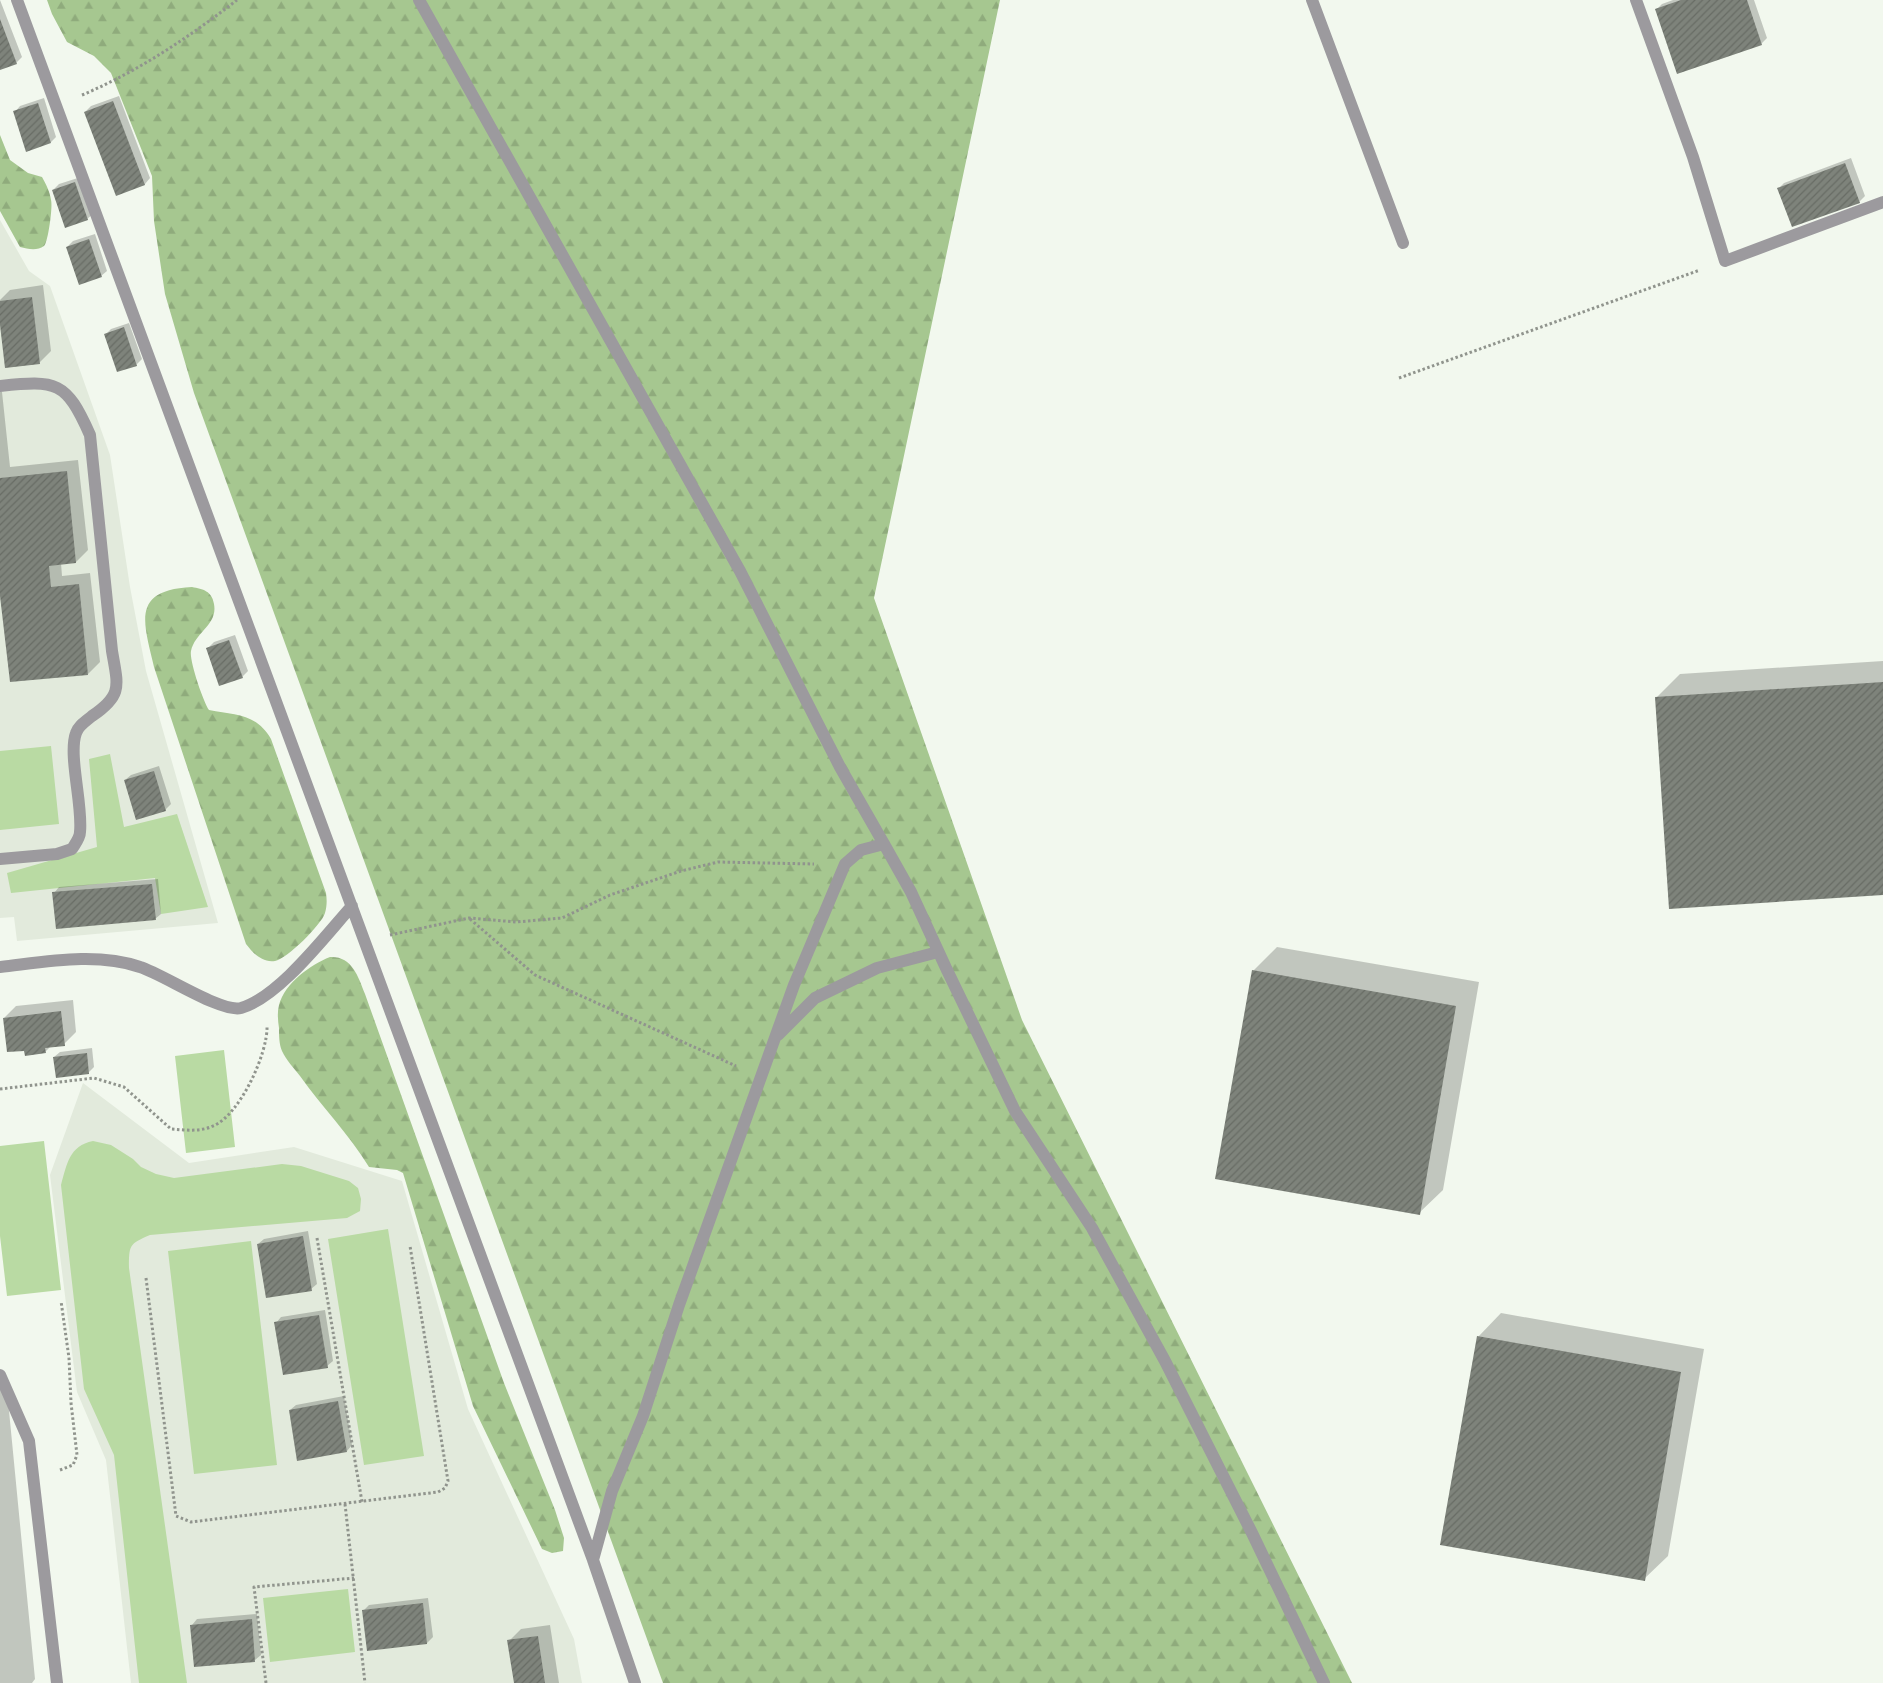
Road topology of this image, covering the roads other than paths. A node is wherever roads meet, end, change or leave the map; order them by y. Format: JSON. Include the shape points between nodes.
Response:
{"nodes":[{"id":1,"x":17,"y":0,"type":"edge"},
{"id":2,"x":419,"y":0,"type":"edge"},
{"id":3,"x":1312,"y":0,"type":"edge"},
{"id":4,"x":1636,"y":0,"type":"edge"},
{"id":5,"x":1883,"y":202,"type":"edge"},
{"id":6,"x":1403,"y":243,"type":"dead end"},
{"id":7,"x":0,"y":386,"type":"edge"},
{"id":8,"x":884,"y":844,"type":"junction"},
{"id":9,"x":0,"y":859,"type":"edge"},
{"id":10,"x":352,"y":906,"type":"junction"},
{"id":11,"x":938,"y":952,"type":"junction"},
{"id":12,"x":0,"y":967,"type":"edge"},
{"id":13,"x":774,"y":1038,"type":"junction"},
{"id":14,"x":0,"y":1375,"type":"edge"},
{"id":15,"x":593,"y":1560,"type":"junction"},
{"id":16,"x":57,"y":1683,"type":"edge"},
{"id":17,"x":635,"y":1683,"type":"edge"},
{"id":18,"x":1324,"y":1683,"type":"edge"}],
"edges":[{"from":1,"to":10,"type":"lane"},
{"from":2,"to":8,"type":"lane","via":[[740,571],[840,767]]},
{"from":3,"to":6,"type":"lane"},
{"from":4,"to":5,"type":"lane","via":[[1693,157],[1725,261]]},
{"from":7,"to":9,"type":"lane","via":[[33,382],[60,388],[78,408],[90,434],[117,681],[114,698],[83,722],[76,732],[74,752],[80,834],[72,849],[57,854]]},
{"from":8,"to":11,"type":"lane","via":[[911,892]]},
{"from":8,"to":13,"type":"lane","via":[[861,850],[845,864]]},
{"from":10,"to":12,"type":"lane","via":[[295,969],[265,996],[238,1008],[220,1006],[140,966],[114,961],[90,959]]},
{"from":10,"to":15,"type":"lane"},
{"from":11,"to":13,"type":"lane","via":[[878,968],[815,998]]},
{"from":11,"to":18,"type":"lane","via":[[1015,1111],[1092,1228],[1164,1361]]},
{"from":13,"to":15,"type":"lane","via":[[643,1416],[612,1491]]},
{"from":14,"to":16,"type":"lane","via":[[29,1441]]},
{"from":15,"to":17,"type":"lane"}]}
